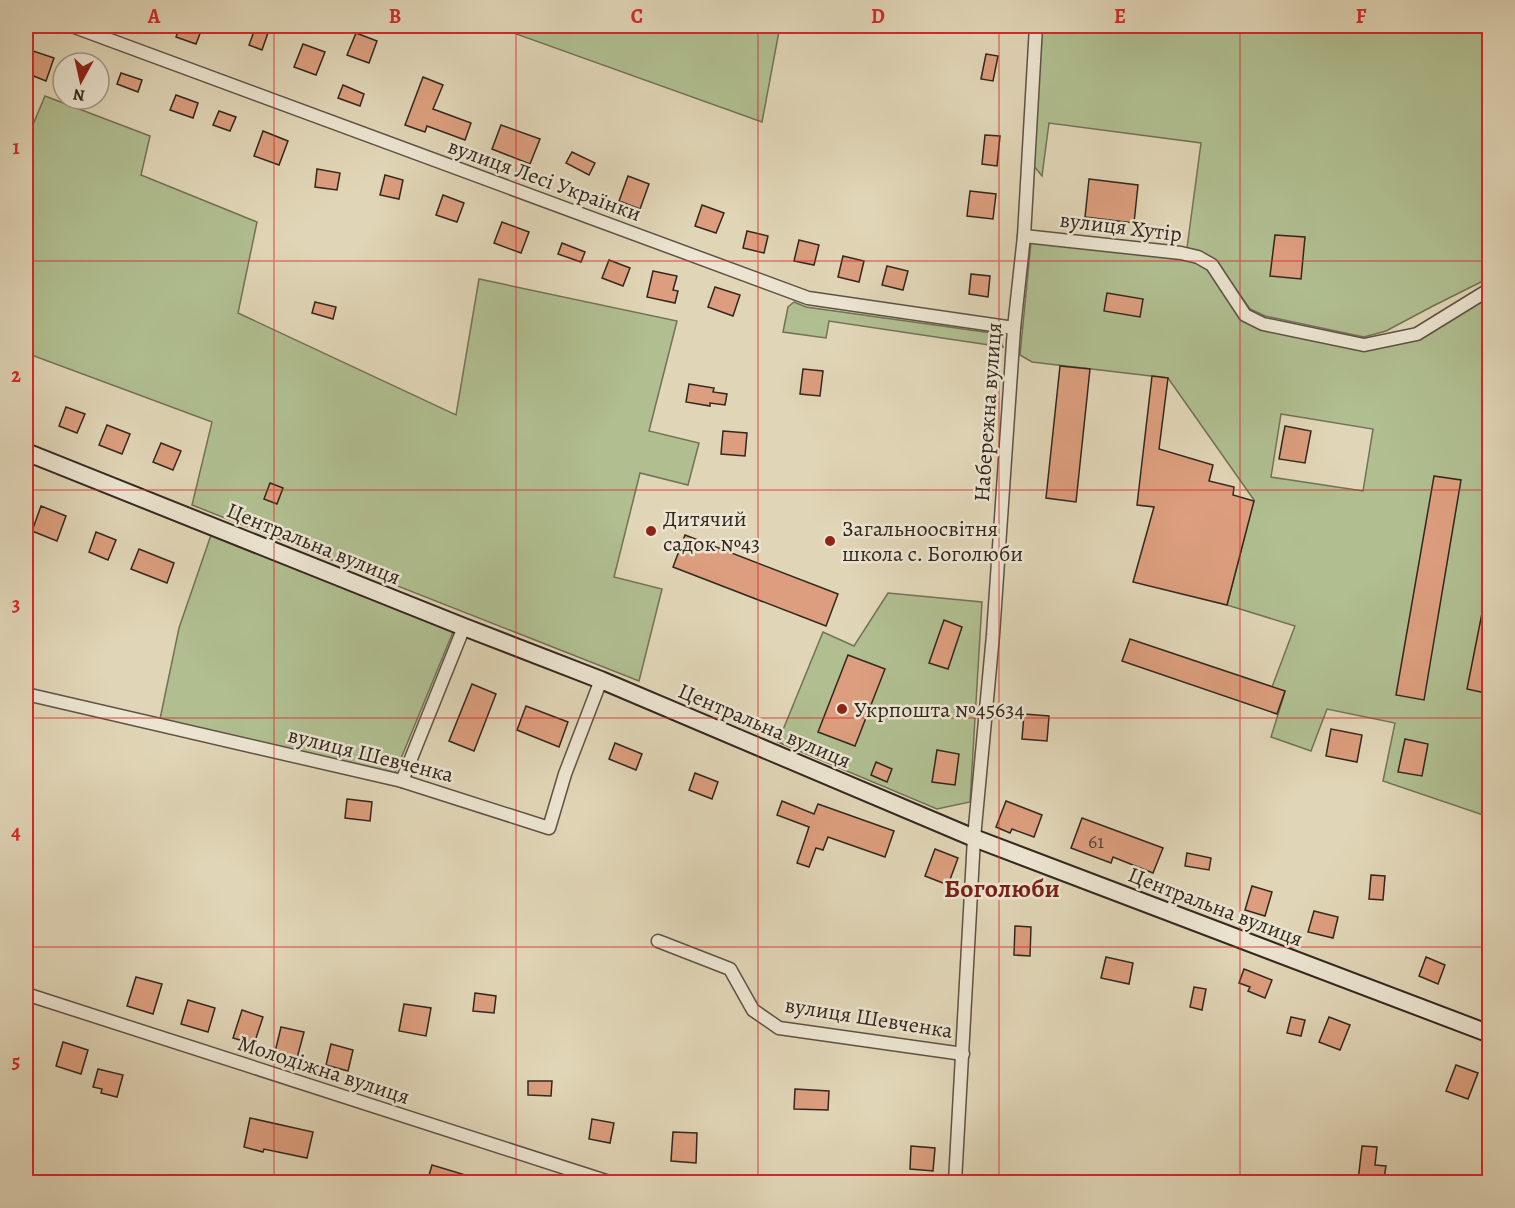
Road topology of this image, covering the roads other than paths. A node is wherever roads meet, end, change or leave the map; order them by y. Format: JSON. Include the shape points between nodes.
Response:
{"nodes":[{"id":1,"x":72,"y":26,"type":"edge"},
{"id":2,"x":1036,"y":26,"type":"edge"},
{"id":3,"x":1024,"y":236,"type":"junction"},
{"id":4,"x":1490,"y":289,"type":"edge"},
{"id":5,"x":1014,"y":328,"type":"junction"},
{"id":6,"x":26,"y":452,"type":"edge"},
{"id":7,"x":464,"y":627,"type":"junction"},
{"id":8,"x":601,"y":680,"type":"junction"},
{"id":9,"x":26,"y":694,"type":"edge"},
{"id":10,"x":402,"y":780,"type":"junction"},
{"id":11,"x":975,"y":838,"type":"junction"},
{"id":12,"x":657,"y":941,"type":"dead end"},
{"id":13,"x":26,"y":994,"type":"edge"},
{"id":14,"x":1490,"y":1034,"type":"edge"},
{"id":15,"x":963,"y":1054,"type":"junction"},
{"id":16,"x":609,"y":1182,"type":"edge"},
{"id":17,"x":955,"y":1182,"type":"edge"}],
"edges":[{"from":1,"to":5,"type":"street","name":"вулиця Лесі Українки","via":[[808,298]]},
{"from":2,"to":3,"type":"street","name":"Набережна вулиця"},
{"from":3,"to":4,"type":"street","name":"вулиця Хутір","via":[[1198,257],[1212,265],[1245,315],[1263,324],[1364,345],[1417,334]]},
{"from":3,"to":5,"type":"street","name":"Набережна вулиця"},
{"from":5,"to":11,"type":"street","name":"Набережна вулиця"},
{"from":6,"to":7,"type":"street","name":"Центральна вулиця"},
{"from":7,"to":8,"type":"street","name":"Центральна вулиця"},
{"from":7,"to":10,"type":"street"},
{"from":8,"to":10,"type":"street","name":"вулиця Шевченка","via":[[549,828]]},
{"from":8,"to":11,"type":"street","name":"Центральна вулиця"},
{"from":9,"to":10,"type":"street","name":"вулиця Шевченка"},
{"from":11,"to":14,"type":"street","name":"Центральна вулиця"},
{"from":11,"to":15,"type":"street","name":"вулиця Шевченка"},
{"from":12,"to":15,"type":"street","name":"вулиця Шевченка","via":[[730,969],[753,1010],[779,1028]]},
{"from":13,"to":16,"type":"street","name":"Молодіжна вулиця"},
{"from":15,"to":17,"type":"street","name":"вулиця Шевченка"}]}
